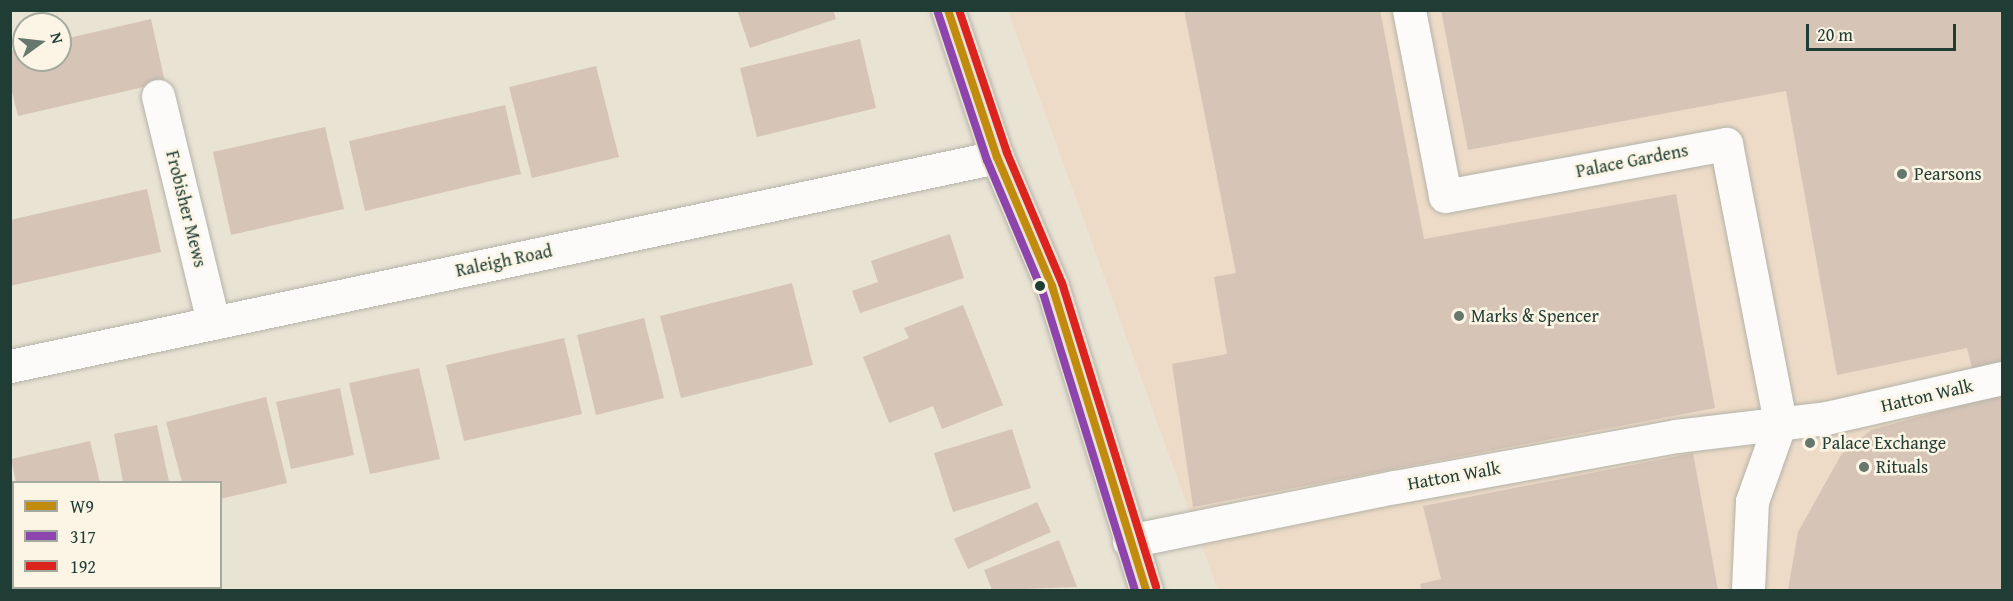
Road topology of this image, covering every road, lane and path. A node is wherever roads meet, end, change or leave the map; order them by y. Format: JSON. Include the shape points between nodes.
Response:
{"nodes":[{"id":1,"x":948,"y":10,"type":"edge"},
{"id":2,"x":1409,"y":10,"type":"edge"},
{"id":3,"x":158,"y":96,"type":"dead end"},
{"id":4,"x":997,"y":157,"type":"junction"},
{"id":5,"x":213,"y":322,"type":"junction"},
{"id":6,"x":10,"y":366,"type":"edge"},
{"id":7,"x":2002,"y":378,"type":"edge"},
{"id":8,"x":1780,"y":423,"type":"junction"},
{"id":9,"x":1129,"y":541,"type":"junction"},
{"id":10,"x":1146,"y":591,"type":"edge"},
{"id":11,"x":1748,"y":591,"type":"edge"}],
"edges":[{"from":1,"to":4,"type":"main road"},
{"from":2,"to":8,"type":"street","name":"Palace Gardens","via":[[1445,196],[1725,144]]},
{"from":3,"to":5,"type":"street","name":"Frobisher Mews"},
{"from":4,"to":5,"type":"street","name":"Raleigh Road"},
{"from":4,"to":9,"type":"main road","via":[[1052,286]]},
{"from":5,"to":6,"type":"street","name":"Raleigh Road"},
{"from":7,"to":8,"type":"street","name":"Hatton Walk","via":[[1899,404]]},
{"from":8,"to":9,"type":"street","name":"Hatton Walk","via":[[1676,436]]},
{"from":8,"to":11,"type":"street","via":[[1752,501]]},
{"from":9,"to":10,"type":"main road"}]}
